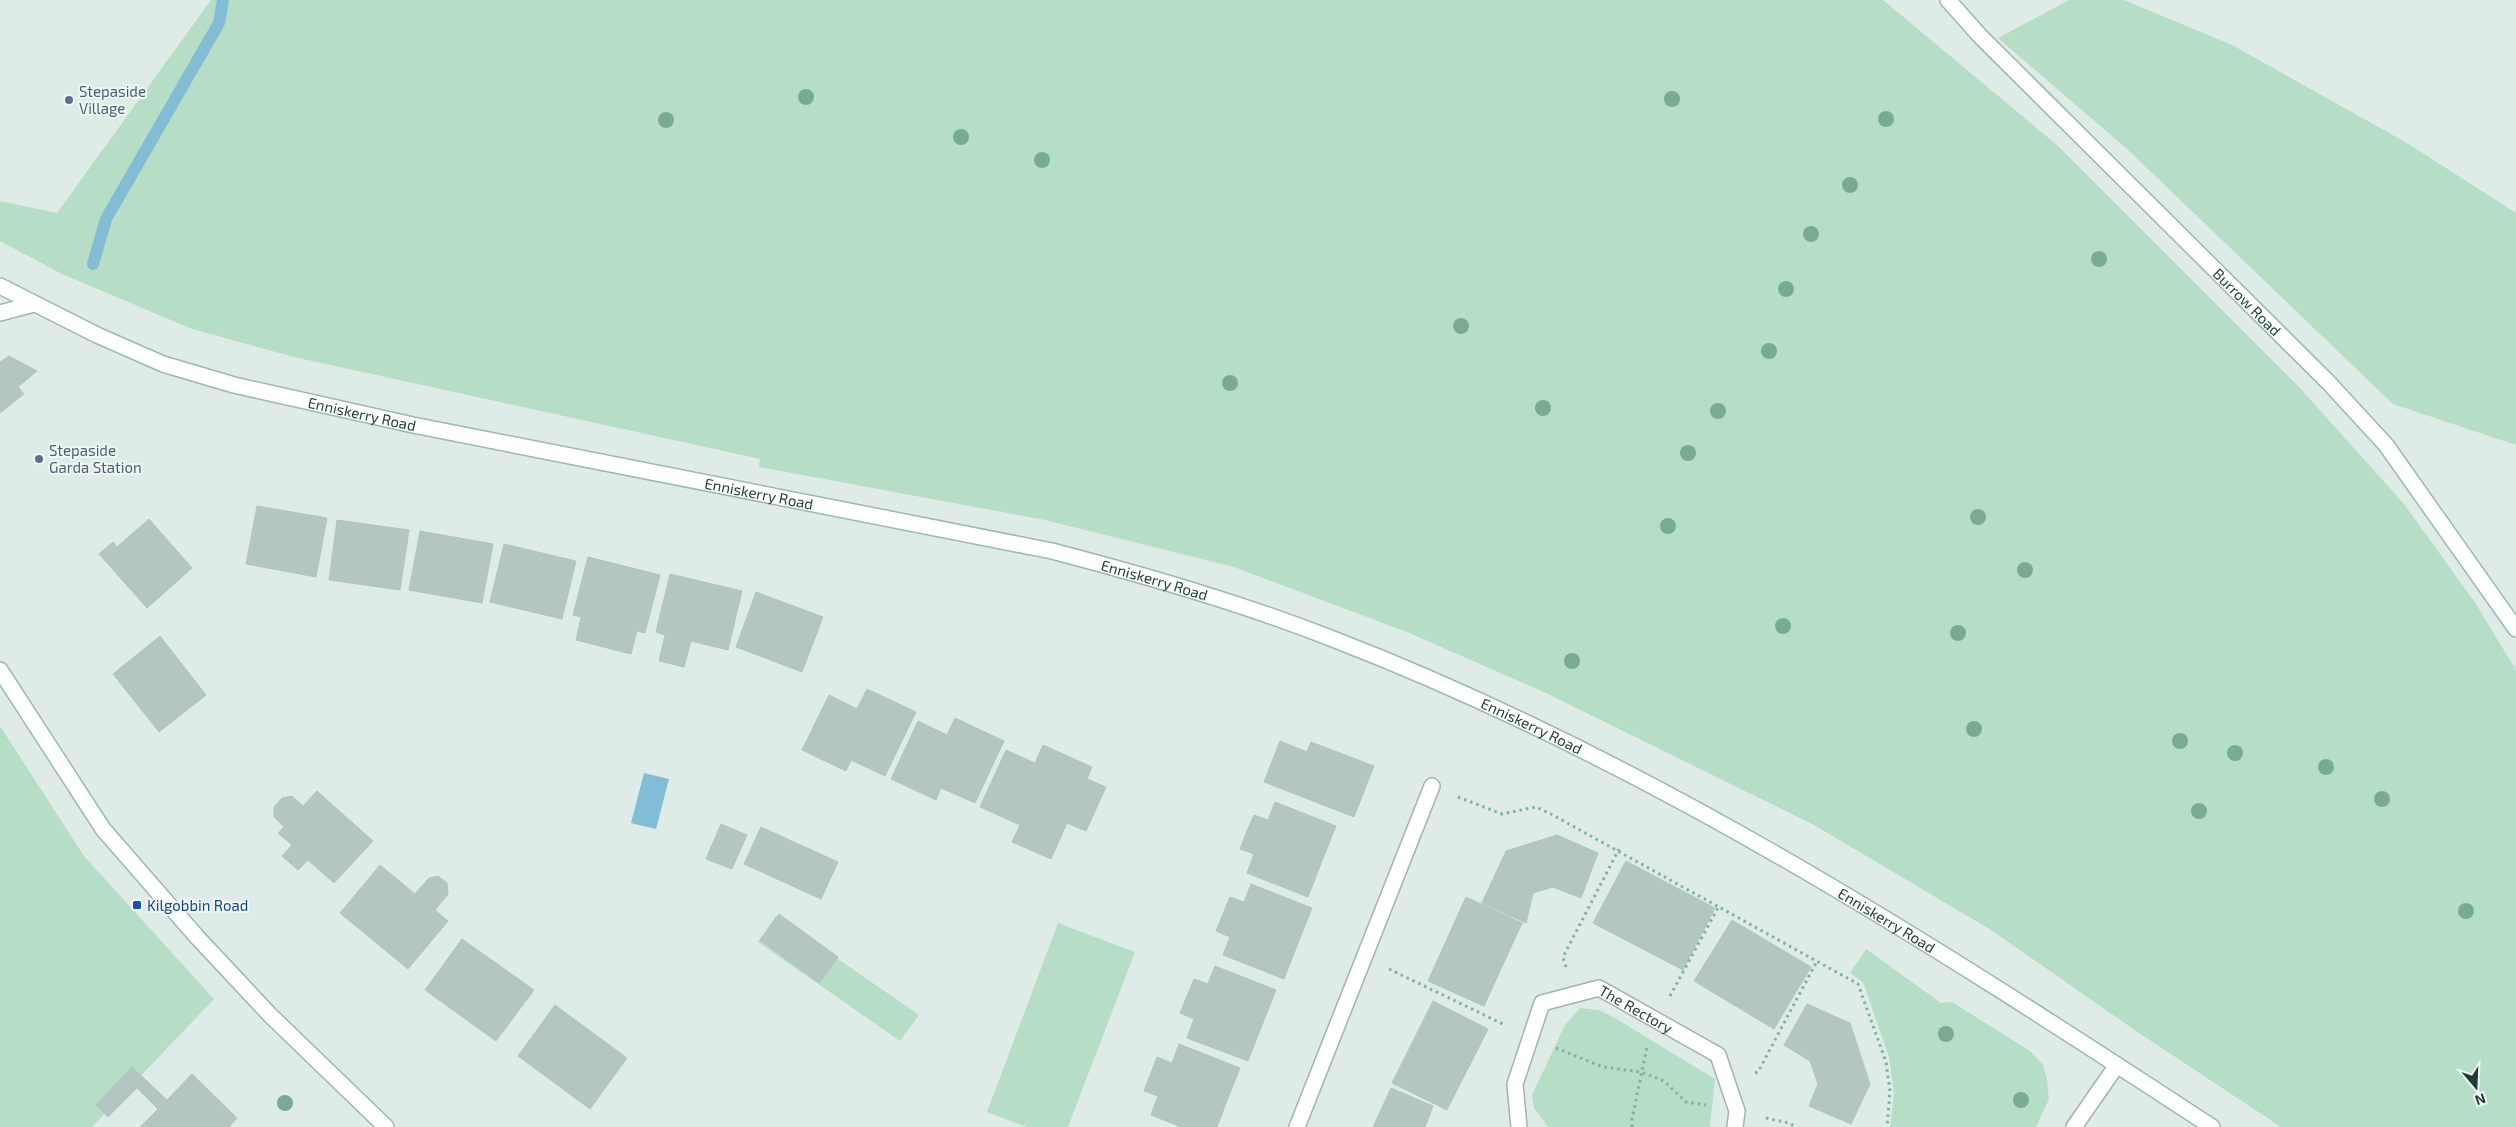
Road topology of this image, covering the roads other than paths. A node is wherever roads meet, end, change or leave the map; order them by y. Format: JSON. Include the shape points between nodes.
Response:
{"nodes":[{"id":1,"x":1948,"y":0,"type":"edge"},
{"id":2,"x":0,"y":286,"type":"edge"},
{"id":3,"x":34,"y":304,"type":"junction"},
{"id":4,"x":0,"y":313,"type":"edge"},
{"id":5,"x":2516,"y":629,"type":"edge"},
{"id":6,"x":0,"y":670,"type":"edge"},
{"id":7,"x":1432,"y":786,"type":"road end"},
{"id":8,"x":2117,"y":1065,"type":"junction"},
{"id":9,"x":386,"y":1127,"type":"edge"},
{"id":10,"x":1298,"y":1127,"type":"edge"},
{"id":11,"x":1519,"y":1127,"type":"edge"},
{"id":12,"x":1734,"y":1127,"type":"edge"},
{"id":13,"x":2074,"y":1127,"type":"edge"},
{"id":14,"x":2212,"y":1127,"type":"edge"}],
"edges":[{"from":1,"to":5,"type":"main road","name":"Burrow Road","via":[[1980,36],[2329,383],[2386,445]]},
{"from":2,"to":3,"type":"main road","name":"Enniskerry Road"},
{"from":3,"to":4,"type":"main road"},
{"from":3,"to":8,"type":"main road","name":"Enniskerry Road","via":[[164,364],[252,389],[413,425],[1052,551],[1159,579],[1334,639],[1514,716],[1796,864],[1889,919]]},
{"from":6,"to":9,"type":"main road","via":[[103,829],[270,1015]]},
{"from":7,"to":10,"type":"main road"},
{"from":8,"to":13,"type":"main road"},
{"from":8,"to":14,"type":"main road","name":"Enniskerry Road"},
{"from":11,"to":12,"type":"main road","name":"The Rectory","via":[[1515,1084],[1542,1003],[1598,988],[1718,1055],[1737,1111]]}]}
